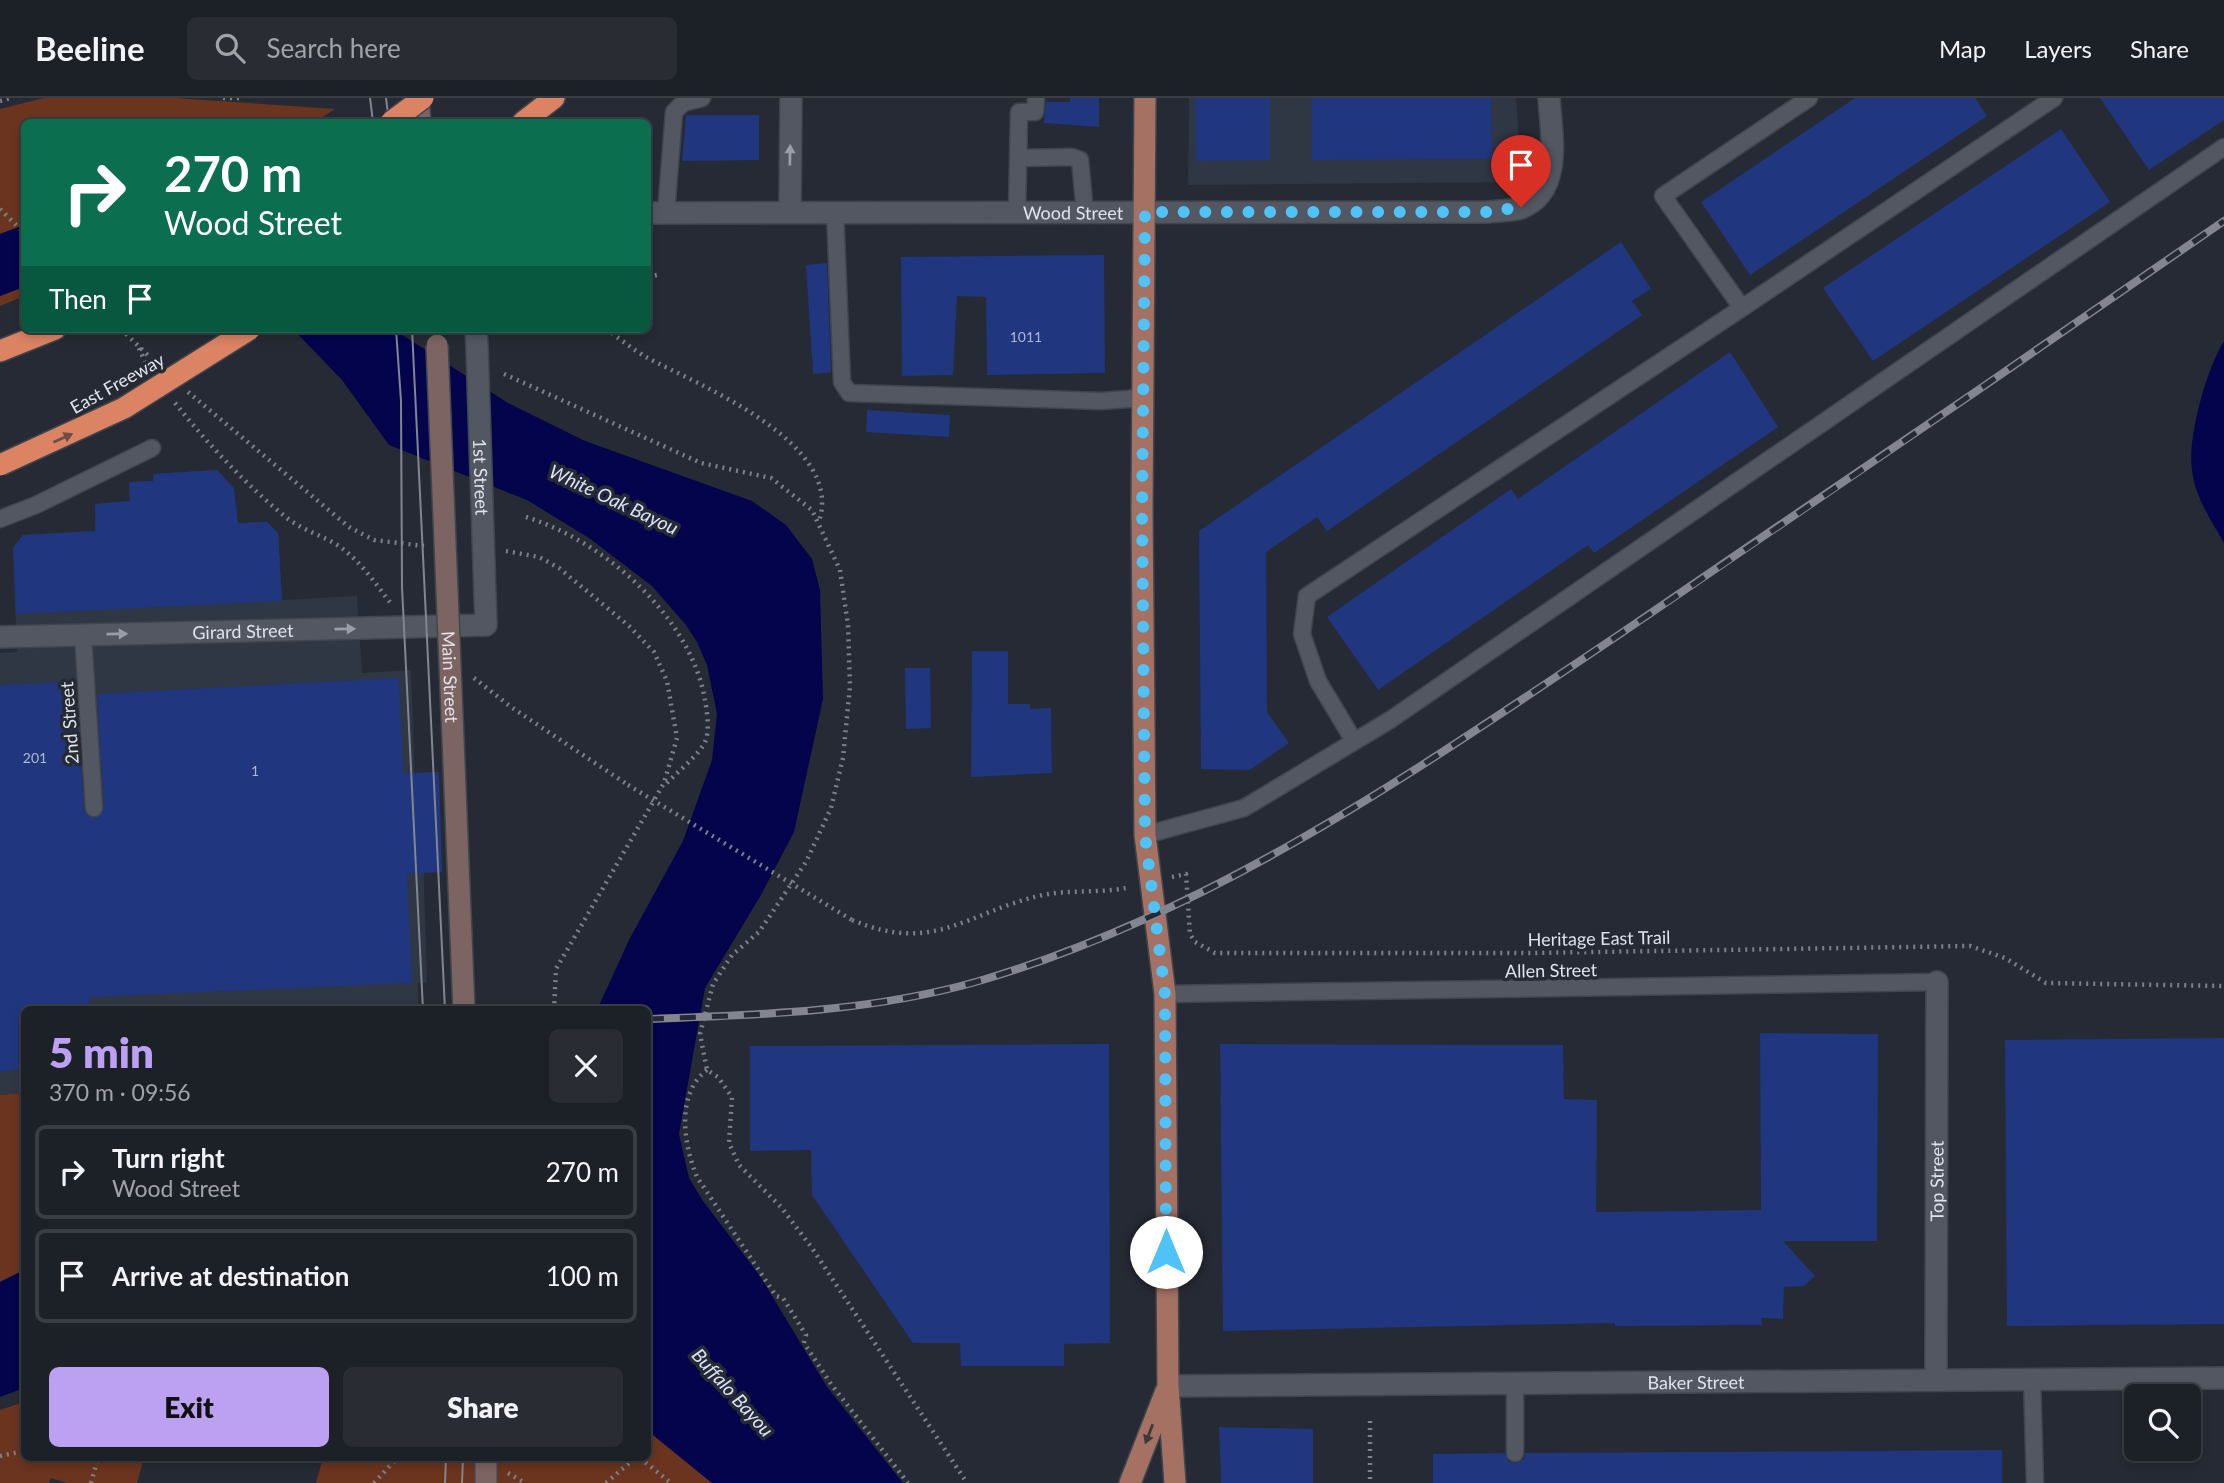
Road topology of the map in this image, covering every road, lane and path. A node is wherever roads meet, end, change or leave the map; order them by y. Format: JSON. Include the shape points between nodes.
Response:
{"nodes":[{"id":1,"x":11,"y":98,"type":"edge"},
{"id":2,"x":223,"y":98,"type":"edge"},
{"id":3,"x":243,"y":98,"type":"edge"},
{"id":4,"x":420,"y":98,"type":"edge"},
{"id":5,"x":554,"y":98,"type":"edge"},
{"id":6,"x":702,"y":98,"type":"edge"},
{"id":7,"x":791,"y":98,"type":"edge"},
{"id":8,"x":1036,"y":98,"type":"edge"},
{"id":9,"x":1145,"y":98,"type":"edge"},
{"id":10,"x":1549,"y":98,"type":"edge"},
{"id":11,"x":1809,"y":98,"type":"edge"},
{"id":12,"x":2054,"y":98,"type":"edge"},
{"id":13,"x":0,"y":101,"type":"edge"},
{"id":14,"x":395,"y":119,"type":"edge"},
{"id":15,"x":420,"y":119,"type":"edge"},
{"id":16,"x":527,"y":119,"type":"edge"},
{"id":17,"x":2224,"y":147,"type":"edge"},
{"id":18,"x":1018,"y":158,"type":"junction"},
{"id":19,"x":0,"y":209,"type":"edge"},
{"id":20,"x":790,"y":211,"type":"junction"},
{"id":21,"x":835,"y":211,"type":"junction"},
{"id":22,"x":1145,"y":212,"type":"junction"},
{"id":23,"x":657,"y":213,"type":"edge"},
{"id":24,"x":1017,"y":213,"type":"junction"},
{"id":25,"x":1084,"y":213,"type":"junction"},
{"id":26,"x":21,"y":230,"type":"edge"},
{"id":27,"x":657,"y":275,"type":"dead end"},
{"id":28,"x":651,"y":276,"type":"edge"},
{"id":29,"x":1742,"y":308,"type":"junction"},
{"id":30,"x":45,"y":333,"type":"edge"},
{"id":31,"x":125,"y":333,"type":"edge"},
{"id":32,"x":244,"y":333,"type":"edge"},
{"id":33,"x":612,"y":333,"type":"edge"},
{"id":34,"x":436,"y":337,"type":"edge"},
{"id":35,"x":476,"y":338,"type":"edge"},
{"id":36,"x":0,"y":351,"type":"edge"},
{"id":37,"x":504,"y":374,"type":"dead end"},
{"id":38,"x":153,"y":376,"type":"dead end"},
{"id":39,"x":169,"y":395,"type":"dead end"},
{"id":40,"x":1142,"y":398,"type":"junction"},
{"id":41,"x":152,"y":448,"type":"dead end"},
{"id":42,"x":0,"y":465,"type":"edge"},
{"id":43,"x":526,"y":517,"type":"dead end"},
{"id":44,"x":0,"y":519,"type":"edge"},
{"id":45,"x":819,"y":522,"type":"junction"},
{"id":46,"x":387,"y":599,"type":"dead end"},
{"id":47,"x":486,"y":625,"type":"joint"},
{"id":48,"x":83,"y":635,"type":"junction"},
{"id":49,"x":0,"y":637,"type":"edge"},
{"id":50,"x":511,"y":707,"type":"dead end"},
{"id":51,"x":1354,"y":741,"type":"junction"},
{"id":52,"x":660,"y":790,"type":"dead end"},
{"id":53,"x":94,"y":808,"type":"dead end"},
{"id":54,"x":1145,"y":835,"type":"junction"},
{"id":55,"x":1186,"y":874,"type":"dead end"},
{"id":56,"x":1115,"y":891,"type":"dead end"},
{"id":57,"x":1937,"y":982,"type":"joint"},
{"id":58,"x":2224,"y":986,"type":"edge"},
{"id":59,"x":1165,"y":994,"type":"junction"},
{"id":60,"x":464,"y":1006,"type":"edge"},
{"id":61,"x":707,"y":1070,"type":"junction"},
{"id":62,"x":2224,"y":1378,"type":"edge"},
{"id":63,"x":1936,"y":1379,"type":"junction"},
{"id":64,"x":2032,"y":1379,"type":"junction"},
{"id":65,"x":1515,"y":1383,"type":"junction"},
{"id":66,"x":1168,"y":1386,"type":"junction"},
{"id":67,"x":1370,"y":1421,"type":"dead end"},
{"id":68,"x":21,"y":1452,"type":"edge"},
{"id":69,"x":1515,"y":1453,"type":"dead end"},
{"id":70,"x":0,"y":1456,"type":"edge"},
{"id":71,"x":98,"y":1461,"type":"edge"},
{"id":72,"x":394,"y":1461,"type":"edge"},
{"id":73,"x":486,"y":1461,"type":"edge"},
{"id":74,"x":633,"y":1461,"type":"edge"},
{"id":75,"x":641,"y":1461,"type":"edge"},
{"id":76,"x":91,"y":1483,"type":"edge"},
{"id":77,"x":374,"y":1483,"type":"edge"},
{"id":78,"x":486,"y":1483,"type":"edge"},
{"id":79,"x":606,"y":1483,"type":"edge"},
{"id":80,"x":671,"y":1483,"type":"edge"},
{"id":81,"x":908,"y":1483,"type":"edge"},
{"id":82,"x":967,"y":1483,"type":"edge"},
{"id":83,"x":1130,"y":1483,"type":"edge"},
{"id":84,"x":1174,"y":1483,"type":"edge"},
{"id":85,"x":1370,"y":1483,"type":"edge"},
{"id":86,"x":2035,"y":1483,"type":"edge"}],
"edges":[{"from":1,"to":13,"type":"path"},
{"from":2,"to":3,"type":"path"},
{"from":4,"to":14,"type":"highway","bridge":true},
{"from":4,"to":15,"type":"main road"},
{"from":5,"to":16,"type":"highway"},
{"from":6,"to":23,"type":"lane","via":[[683,103],[674,112]]},
{"from":20,"to":7,"type":"street","one_way":true},
{"from":8,"to":18,"type":"lane","via":[[1035,112],[1019,112]]},
{"from":9,"to":22,"type":"main road"},
{"from":10,"to":22,"type":"street","name":"Wood Street","via":[[1551,176],[1538,195],[1521,207],[1488,212]]},
{"from":11,"to":29,"type":"lane","via":[[1663,196]]},
{"from":12,"to":29,"type":"lane"},
{"from":17,"to":51,"type":"lane"},
{"from":18,"to":24,"type":"lane"},
{"from":18,"to":25,"type":"lane","via":[[1080,160]]},
{"from":19,"to":26,"type":"path"},
{"from":20,"to":21,"type":"street","name":"Wood Street"},
{"from":20,"to":23,"type":"street","name":"Wood Street"},
{"from":21,"to":24,"type":"street","name":"Wood Street"},
{"from":21,"to":40,"type":"lane","via":[[842,382],[849,393],[1101,401]]},
{"from":22,"to":25,"type":"street","name":"Wood Street"},
{"from":22,"to":40,"type":"main road"},
{"from":24,"to":25,"type":"street","name":"Wood Street"},
{"from":27,"to":28,"type":"path"},
{"from":29,"to":51,"type":"lane","via":[[1307,596],[1302,634],[1318,681]]},
{"from":30,"to":36,"type":"highway"},
{"from":31,"to":38,"type":"path","via":[[139,347]]},
{"from":42,"to":32,"type":"highway","name":"East Freeway","one_way":true,"bridge":true,"via":[[124,408]]},
{"from":33,"to":45,"type":"path","via":[[644,356],[759,416],[798,452],[816,478],[824,505]]},
{"from":34,"to":60,"type":"main road","name":"Main Street","bridge":true},
{"from":35,"to":47,"type":"street","name":"1st Street","bridge":true},
{"from":37,"to":45,"type":"path","via":[[701,463],[771,478],[812,510]]},
{"from":39,"to":46,"type":"path","via":[[200,434],[280,512],[336,544],[359,563]]},
{"from":40,"to":54,"type":"main road"},
{"from":41,"to":44,"type":"lane"},
{"from":43,"to":52,"type":"path","via":[[551,524],[597,552],[644,591],[684,639],[701,672],[707,712],[705,742]]},
{"from":45,"to":61,"type":"path","via":[[840,570],[848,625],[850,686],[844,758],[831,808],[806,862],[759,932],[732,955],[713,985],[701,1034]]},
{"from":48,"to":47,"type":"street","name":"Girard Street","one_way":true},
{"from":48,"to":49,"type":"street","name":"Girard Street"},
{"from":48,"to":53,"type":"lane","name":"2nd Street"},
{"from":50,"to":56,"type":"path","bridge":true,"via":[[628,785],[852,920],[878,931],[923,935],[1044,895]]},
{"from":51,"to":54,"type":"lane","via":[[1244,808]]},
{"from":54,"to":59,"type":"main road"},
{"from":55,"to":58,"type":"path","name":"Heritage East Trail","via":[[1189,934],[1215,953],[1970,946],[2005,958],[2046,983]]},
{"from":57,"to":59,"type":"lane","name":"Allen Street"},
{"from":57,"to":63,"type":"street","name":"Top Street"},
{"from":59,"to":66,"type":"main road"},
{"from":61,"to":81,"type":"path","via":[[692,1089],[685,1119],[688,1156],[697,1177],[776,1296],[783,1298],[806,1335],[804,1343],[831,1384]]},
{"from":61,"to":82,"type":"path","via":[[732,1097],[729,1143],[739,1165],[781,1207],[812,1248]]},
{"from":62,"to":64,"type":"street","name":"Baker Street"},
{"from":63,"to":64,"type":"street","name":"Baker Street"},
{"from":63,"to":65,"type":"street","name":"Baker Street"},
{"from":64,"to":86,"type":"lane"},
{"from":65,"to":66,"type":"street","name":"Baker Street"},
{"from":65,"to":69,"type":"lane"},
{"from":66,"to":83,"type":"main road","one_way":true},
{"from":66,"to":84,"type":"main road"},
{"from":67,"to":85,"type":"path"},
{"from":68,"to":70,"type":"path"},
{"from":71,"to":76,"type":"path"},
{"from":72,"to":77,"type":"path"},
{"from":73,"to":78,"type":"main road","bridge":true},
{"from":74,"to":79,"type":"path"},
{"from":75,"to":80,"type":"path"}]}
